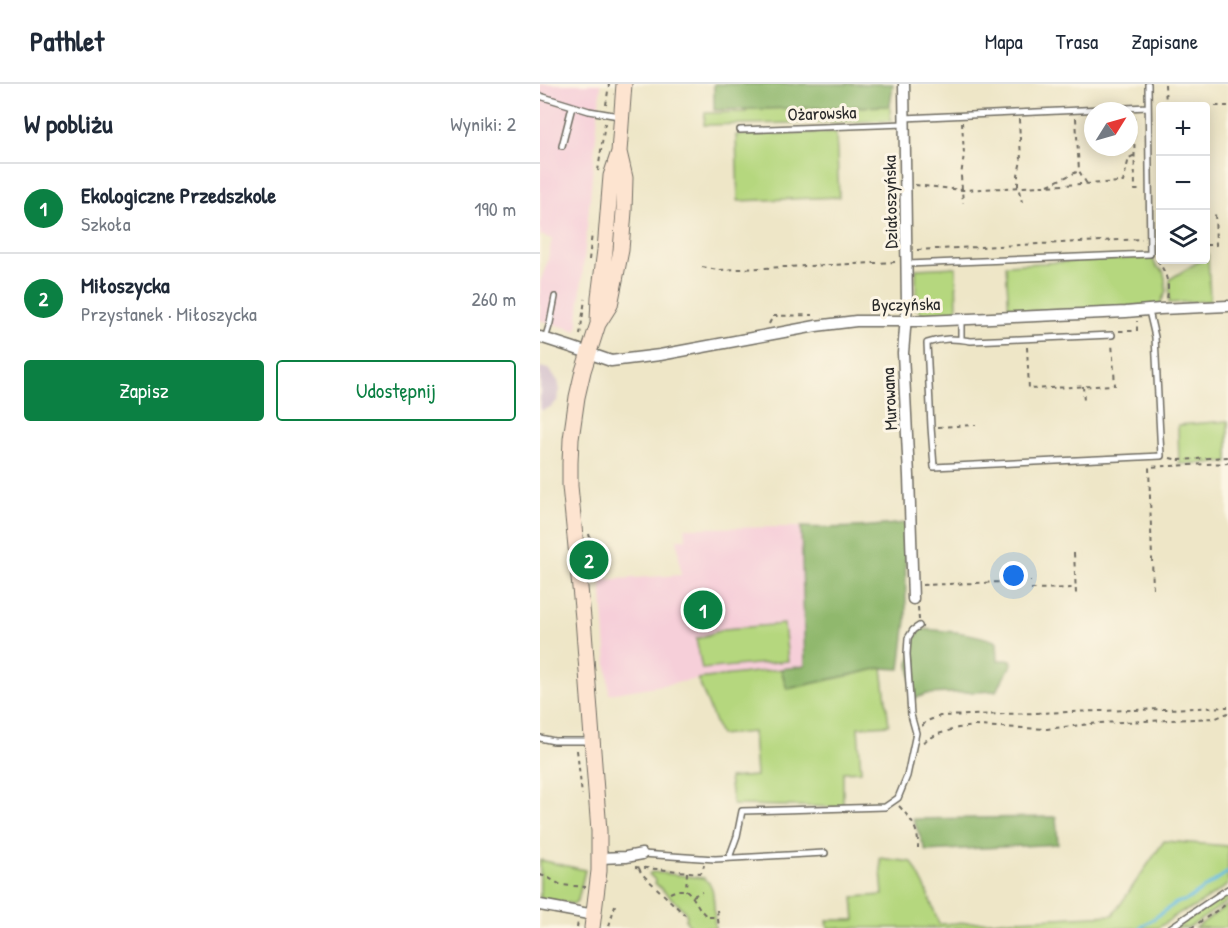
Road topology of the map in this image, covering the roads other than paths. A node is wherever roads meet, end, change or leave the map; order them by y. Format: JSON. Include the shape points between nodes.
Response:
{"nodes":[{"id":1,"x":624,"y":84,"type":"edge"},
{"id":2,"x":904,"y":84,"type":"edge"},
{"id":3,"x":1148,"y":84,"type":"edge"},
{"id":4,"x":540,"y":96,"type":"edge"},
{"id":5,"x":573,"y":107,"type":"junction"},
{"id":6,"x":1148,"y":107,"type":"junction"},
{"id":7,"x":621,"y":116,"type":"junction"},
{"id":8,"x":905,"y":121,"type":"junction"},
{"id":9,"x":740,"y":130,"type":"dead end"},
{"id":10,"x":562,"y":146,"type":"dead end"},
{"id":11,"x":907,"y":262,"type":"junction"},
{"id":12,"x":555,"y":297,"type":"dead end"},
{"id":13,"x":1228,"y":306,"type":"edge"},
{"id":14,"x":1149,"y":311,"type":"junction"},
{"id":15,"x":907,"y":320,"type":"junction"},
{"id":16,"x":961,"y":320,"type":"junction"},
{"id":17,"x":1112,"y":335,"type":"road end"},
{"id":18,"x":543,"y":338,"type":"edge"},
{"id":19,"x":961,"y":339,"type":"junction"},
{"id":20,"x":589,"y":353,"type":"junction"},
{"id":21,"x":913,"y":599,"type":"road end"},
{"id":22,"x":919,"y":626,"type":"road end"},
{"id":23,"x":540,"y":738,"type":"edge"},
{"id":24,"x":591,"y":741,"type":"junction"},
{"id":25,"x":825,"y":853,"type":"dead end"},
{"id":26,"x":642,"y":854,"type":"joint"},
{"id":27,"x":599,"y":858,"type":"junction"},
{"id":28,"x":729,"y":858,"type":"junction"},
{"id":29,"x":1228,"y":889,"type":"edge"},
{"id":30,"x":540,"y":905,"type":"edge"},
{"id":31,"x":585,"y":924,"type":"edge"},
{"id":32,"x":1170,"y":928,"type":"edge"}],
"edges":[{"from":1,"to":7,"type":"street"},
{"from":2,"to":8,"type":"street","name":"Działoszyńska"},
{"from":3,"to":6,"type":"lane"},
{"from":4,"to":5,"type":"lane"},
{"from":5,"to":7,"type":"lane"},
{"from":5,"to":10,"type":"lane"},
{"from":6,"to":8,"type":"lane","name":"Ożarowska"},
{"from":6,"to":11,"type":"lane","via":[[1150,254]]},
{"from":7,"to":20,"type":"street","via":[[619,152],[625,178],[621,250],[610,305],[598,324]]},
{"from":8,"to":9,"type":"lane","name":"Ożarowska"},
{"from":8,"to":11,"type":"street","name":"Działoszyńska"},
{"from":11,"to":15,"type":"street","name":"Działoszyńska"},
{"from":12,"to":18,"type":"lane"},
{"from":13,"to":14,"type":"street","name":"Byczyńska"},
{"from":14,"to":16,"type":"street","name":"Byczyńska"},
{"from":14,"to":19,"type":"lane","via":[[1155,337],[1161,456],[934,467],[927,343]]},
{"from":15,"to":16,"type":"street","name":"Byczyńska"},
{"from":15,"to":20,"type":"street","name":"Byczyńska","via":[[856,321],[626,360],[611,361]]},
{"from":15,"to":21,"type":"street","name":"Murowana","via":[[903,353]]},
{"from":16,"to":19,"type":"lane"},
{"from":17,"to":19,"type":"lane"},
{"from":18,"to":20,"type":"street","name":"Byczyńska"},
{"from":20,"to":24,"type":"street","via":[[571,439],[570,486]]},
{"from":22,"to":28,"type":"lane","via":[[908,638],[907,654],[916,733],[898,798],[885,807],[742,811]]},
{"from":23,"to":24,"type":"lane"},
{"from":24,"to":27,"type":"street"},
{"from":25,"to":28,"type":"lane"},
{"from":26,"to":27,"type":"street"},
{"from":26,"to":28,"type":"lane"},
{"from":27,"to":31,"type":"street"},
{"from":29,"to":32,"type":"lane"},
{"from":30,"to":31,"type":"street"}]}
